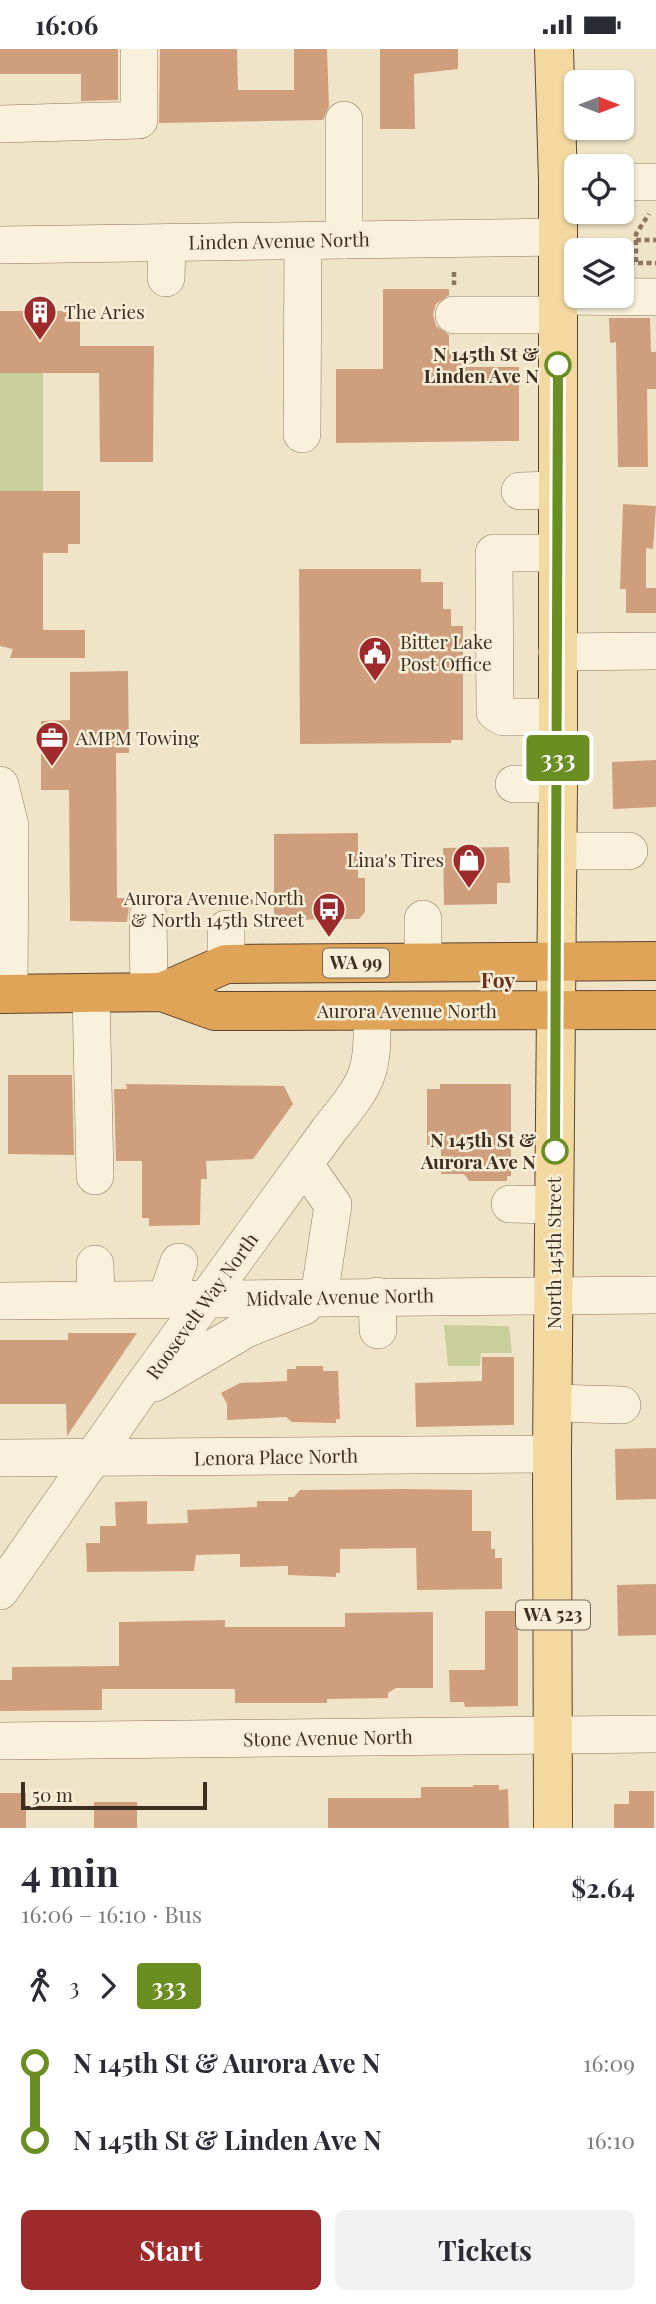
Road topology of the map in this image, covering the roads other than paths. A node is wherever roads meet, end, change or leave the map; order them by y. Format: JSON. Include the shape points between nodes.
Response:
{"nodes":[{"id":1,"x":139,"y":49,"type":"edge"},
{"id":2,"x":554,"y":49,"type":"edge"},
{"id":3,"x":344,"y":120,"type":"dead end"},
{"id":4,"x":0,"y":124,"type":"edge"},
{"id":5,"x":564,"y":154,"type":"edge"},
{"id":6,"x":634,"y":189,"type":"edge"},
{"id":7,"x":652,"y":198,"type":"edge"},
{"id":8,"x":564,"y":200,"type":"edge"},
{"id":9,"x":558,"y":237,"type":"junction"},
{"id":10,"x":344,"y":240,"type":"junction"},
{"id":11,"x":303,"y":241,"type":"junction"},
{"id":12,"x":0,"y":245,"type":"edge"},
{"id":13,"x":656,"y":297,"type":"edge"},
{"id":14,"x":558,"y":305,"type":"junction"},
{"id":15,"x":454,"y":315,"type":"dead end"},
{"id":16,"x":302,"y":433,"type":"dead end"},
{"id":17,"x":557,"y":553,"type":"junction"},
{"id":18,"x":557,"y":652,"type":"junction"},
{"id":19,"x":638,"y":658,"type":"edge"},
{"id":20,"x":557,"y":717,"type":"junction"},
{"id":21,"x":514,"y":784,"type":"dead end"},
{"id":22,"x":558,"y":784,"type":"junction"},
{"id":23,"x":0,"y":785,"type":"edge"},
{"id":24,"x":557,"y":851,"type":"junction"},
{"id":25,"x":629,"y":851,"type":"dead end"},
{"id":26,"x":148,"y":916,"type":"dead end"},
{"id":27,"x":422,"y":919,"type":"dead end"},
{"id":28,"x":5,"y":923,"type":"edge"},
{"id":29,"x":656,"y":961,"type":"edge"},
{"id":30,"x":555,"y":962,"type":"junction"},
{"id":31,"x":423,"y":963,"type":"junction"},
{"id":32,"x":155,"y":992,"type":"junction"},
{"id":33,"x":91,"y":993,"type":"junction"},
{"id":34,"x":4,"y":994,"type":"edge"},
{"id":35,"x":656,"y":1010,"type":"edge"},
{"id":36,"x":372,"y":1011,"type":"junction"},
{"id":37,"x":556,"y":1012,"type":"junction"},
{"id":38,"x":304,"y":1165,"type":"junction"},
{"id":39,"x":95,"y":1176,"type":"dead end"},
{"id":40,"x":510,"y":1204,"type":"dead end"},
{"id":41,"x":554,"y":1205,"type":"junction"},
{"id":42,"x":179,"y":1262,"type":"dead end"},
{"id":43,"x":95,"y":1263,"type":"dead end"},
{"id":44,"x":553,"y":1295,"type":"junction"},
{"id":45,"x":656,"y":1295,"type":"edge"},
{"id":46,"x":325,"y":1297,"type":"junction"},
{"id":47,"x":207,"y":1298,"type":"junction"},
{"id":48,"x":96,"y":1299,"type":"junction"},
{"id":49,"x":166,"y":1299,"type":"junction"},
{"id":50,"x":0,"y":1301,"type":"edge"},
{"id":51,"x":138,"y":1393,"type":"junction"},
{"id":52,"x":553,"y":1403,"type":"junction"},
{"id":53,"x":622,"y":1405,"type":"dead end"},
{"id":54,"x":552,"y":1454,"type":"junction"},
{"id":55,"x":0,"y":1458,"type":"edge"},
{"id":56,"x":93,"y":1459,"type":"junction"},
{"id":57,"x":0,"y":1591,"type":"edge"},
{"id":58,"x":656,"y":1734,"type":"edge"},
{"id":59,"x":553,"y":1735,"type":"junction"},
{"id":60,"x":0,"y":1741,"type":"edge"},
{"id":61,"x":553,"y":1828,"type":"edge"}],
"edges":[{"from":1,"to":4,"type":"street","via":[[139,120]]},
{"from":2,"to":5,"type":"main road","name":"North 145th Street"},
{"from":3,"to":10,"type":"street"},
{"from":6,"to":7,"type":"street"},
{"from":8,"to":9,"type":"main road","name":"North 145th Street"},
{"from":9,"to":10,"type":"street","name":"Linden Avenue North"},
{"from":9,"to":14,"type":"main road","name":"North 145th Street"},
{"from":10,"to":11,"type":"street","name":"Linden Avenue North"},
{"from":11,"to":12,"type":"street","name":"Linden Avenue North","via":[[167,260]]},
{"from":11,"to":16,"type":"street"},
{"from":13,"to":14,"type":"street"},
{"from":14,"to":15,"type":"street"},
{"from":14,"to":17,"type":"main road","name":"North 145th Street","via":[[539,490]]},
{"from":17,"to":18,"type":"main road","name":"North 145th Street"},
{"from":17,"to":20,"type":"street","via":[[494,553],[495,712]]},
{"from":18,"to":19,"type":"street"},
{"from":18,"to":20,"type":"main road","name":"North 145th Street"},
{"from":20,"to":22,"type":"main road","name":"North 145th Street"},
{"from":21,"to":22,"type":"street"},
{"from":22,"to":24,"type":"main road","name":"North 145th Street"},
{"from":23,"to":28,"type":"street","via":[[10,826]]},
{"from":24,"to":25,"type":"street"},
{"from":24,"to":30,"type":"main road","name":"North 145th Street"},
{"from":26,"to":32,"type":"street"},
{"from":27,"to":31,"type":"street"},
{"from":28,"to":34,"type":"street"},
{"from":29,"to":30,"type":"highway","name":"Aurora Avenue North","number":"WA 99"},
{"from":30,"to":31,"type":"highway","name":"Aurora Avenue North","number":"WA 99"},
{"from":30,"to":37,"type":"main road","name":"North 145th Street","number":"WA 523"},
{"from":31,"to":32,"type":"highway","name":"Aurora Avenue North","number":"WA 99","via":[[231,932]]},
{"from":32,"to":33,"type":"highway","name":"Aurora Avenue North","number":"WA 99"},
{"from":32,"to":36,"type":"highway","name":"Aurora Avenue North","number":"WA 99","via":[[215,1011]]},
{"from":33,"to":34,"type":"highway","name":"Aurora Avenue North","number":"WA 99"},
{"from":33,"to":39,"type":"street"},
{"from":35,"to":37,"type":"highway","name":"Aurora Avenue North","number":"WA 99"},
{"from":36,"to":37,"type":"highway","name":"Aurora Avenue North","number":"WA 99"},
{"from":36,"to":38,"type":"street","name":"Roosevelt Way North","via":[[370,1070],[362,1089]]},
{"from":37,"to":41,"type":"main road","name":"North 145th Street","number":"WA 523"},
{"from":38,"to":46,"type":"street","via":[[333,1205]]},
{"from":38,"to":47,"type":"street","name":"Roosevelt Way North"},
{"from":40,"to":41,"type":"street"},
{"from":41,"to":44,"type":"main road","name":"North 145th Street","number":"WA 523"},
{"from":42,"to":49,"type":"street"},
{"from":43,"to":48,"type":"street"},
{"from":44,"to":45,"type":"street","name":"Midvale Avenue North"},
{"from":44,"to":46,"type":"street","name":"Midvale Avenue North","via":[[377,1313]]},
{"from":44,"to":52,"type":"main road","name":"North 145th Street","number":"WA 523"},
{"from":46,"to":47,"type":"street","name":"Midvale Avenue North"},
{"from":46,"to":51,"type":"street","via":[[246,1329]]},
{"from":47,"to":49,"type":"street","name":"Midvale Avenue North"},
{"from":47,"to":51,"type":"street","name":"Roosevelt Way North"},
{"from":48,"to":49,"type":"street","name":"Midvale Avenue North"},
{"from":48,"to":50,"type":"street","name":"Midvale Avenue North"},
{"from":51,"to":56,"type":"street","name":"Roosevelt Way North"},
{"from":52,"to":53,"type":"street"},
{"from":52,"to":54,"type":"main road","name":"North 145th Street","number":"WA 523"},
{"from":54,"to":56,"type":"street","name":"Lenora Place North"},
{"from":54,"to":59,"type":"main road","name":"North 145th Street","number":"WA 523"},
{"from":55,"to":56,"type":"street","name":"Lenora Place North"},
{"from":56,"to":57,"type":"street","name":"Roosevelt Way North"},
{"from":58,"to":59,"type":"street","name":"Stone Avenue North"},
{"from":59,"to":60,"type":"street","name":"Stone Avenue North"},
{"from":59,"to":61,"type":"main road","name":"North 145th Street","number":"WA 523"}]}
